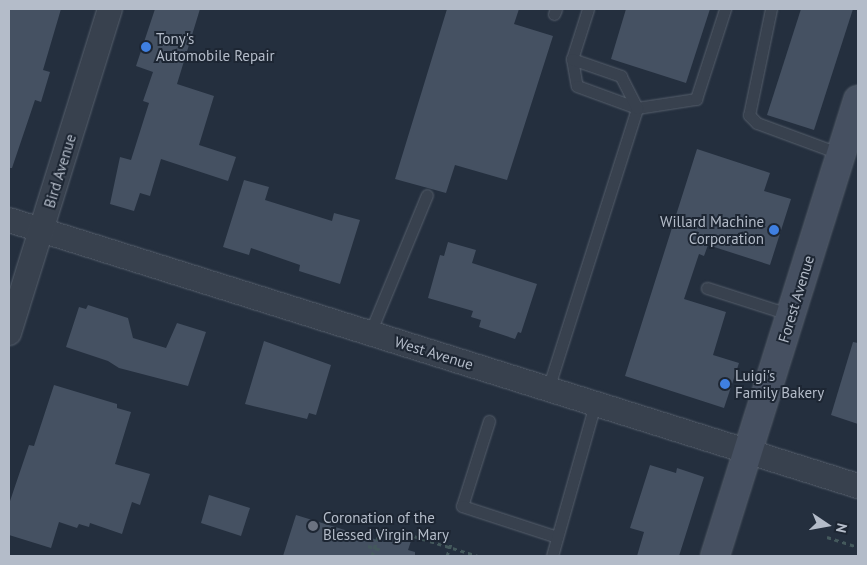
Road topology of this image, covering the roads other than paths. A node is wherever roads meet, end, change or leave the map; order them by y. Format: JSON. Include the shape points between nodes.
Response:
{"nodes":[{"id":1,"x":110,"y":9,"type":"edge"},
{"id":2,"x":588,"y":9,"type":"edge"},
{"id":3,"x":725,"y":9,"type":"edge"},
{"id":4,"x":771,"y":9,"type":"edge"},
{"id":5,"x":572,"y":59,"type":"junction"},
{"id":6,"x":858,"y":100,"type":"edge"},
{"id":7,"x":637,"y":108,"type":"junction"},
{"id":8,"x":841,"y":154,"type":"junction"},
{"id":9,"x":427,"y":195,"type":"dead end"},
{"id":10,"x":9,"y":220,"type":"edge"},
{"id":11,"x":41,"y":230,"type":"junction"},
{"id":12,"x":707,"y":288,"type":"dead end"},
{"id":13,"x":791,"y":315,"type":"junction"},
{"id":14,"x":9,"y":333,"type":"edge"},
{"id":15,"x":370,"y":333,"type":"junction"},
{"id":16,"x":548,"y":389,"type":"junction"},
{"id":17,"x":595,"y":404,"type":"junction"},
{"id":18,"x":489,"y":420,"type":"dead end"},
{"id":19,"x":747,"y":452,"type":"junction"},
{"id":20,"x":858,"y":486,"type":"edge"},
{"id":21,"x":558,"y":537,"type":"junction"},
{"id":22,"x":552,"y":556,"type":"edge"},
{"id":23,"x":715,"y":556,"type":"edge"}],
"edges":[{"from":1,"to":11,"type":"street","name":"Bird Avenue"},
{"from":2,"to":5,"type":"lane"},
{"from":3,"to":7,"type":"lane","via":[[696,99]]},
{"from":4,"to":8,"type":"lane","via":[[749,115],[757,122]]},
{"from":5,"to":7,"type":"lane","via":[[621,76]]},
{"from":5,"to":7,"type":"lane","via":[[577,86]]},
{"from":6,"to":8,"type":"street","name":"Forest Avenue"},
{"from":7,"to":16,"type":"lane"},
{"from":8,"to":13,"type":"street","name":"Forest Avenue"},
{"from":9,"to":15,"type":"lane"},
{"from":10,"to":11,"type":"street","name":"West Avenue"},
{"from":11,"to":14,"type":"street","name":"Bird Avenue"},
{"from":11,"to":15,"type":"street","name":"West Avenue"},
{"from":12,"to":13,"type":"lane"},
{"from":13,"to":19,"type":"street","name":"Forest Avenue"},
{"from":15,"to":16,"type":"street","name":"West Avenue"},
{"from":16,"to":17,"type":"street","name":"West Avenue"},
{"from":17,"to":19,"type":"street","name":"West Avenue"},
{"from":17,"to":21,"type":"lane"},
{"from":18,"to":21,"type":"lane","via":[[462,506]]},
{"from":19,"to":20,"type":"street","name":"West Avenue"},
{"from":19,"to":23,"type":"street","name":"Forest Avenue"},
{"from":21,"to":22,"type":"lane"}]}
